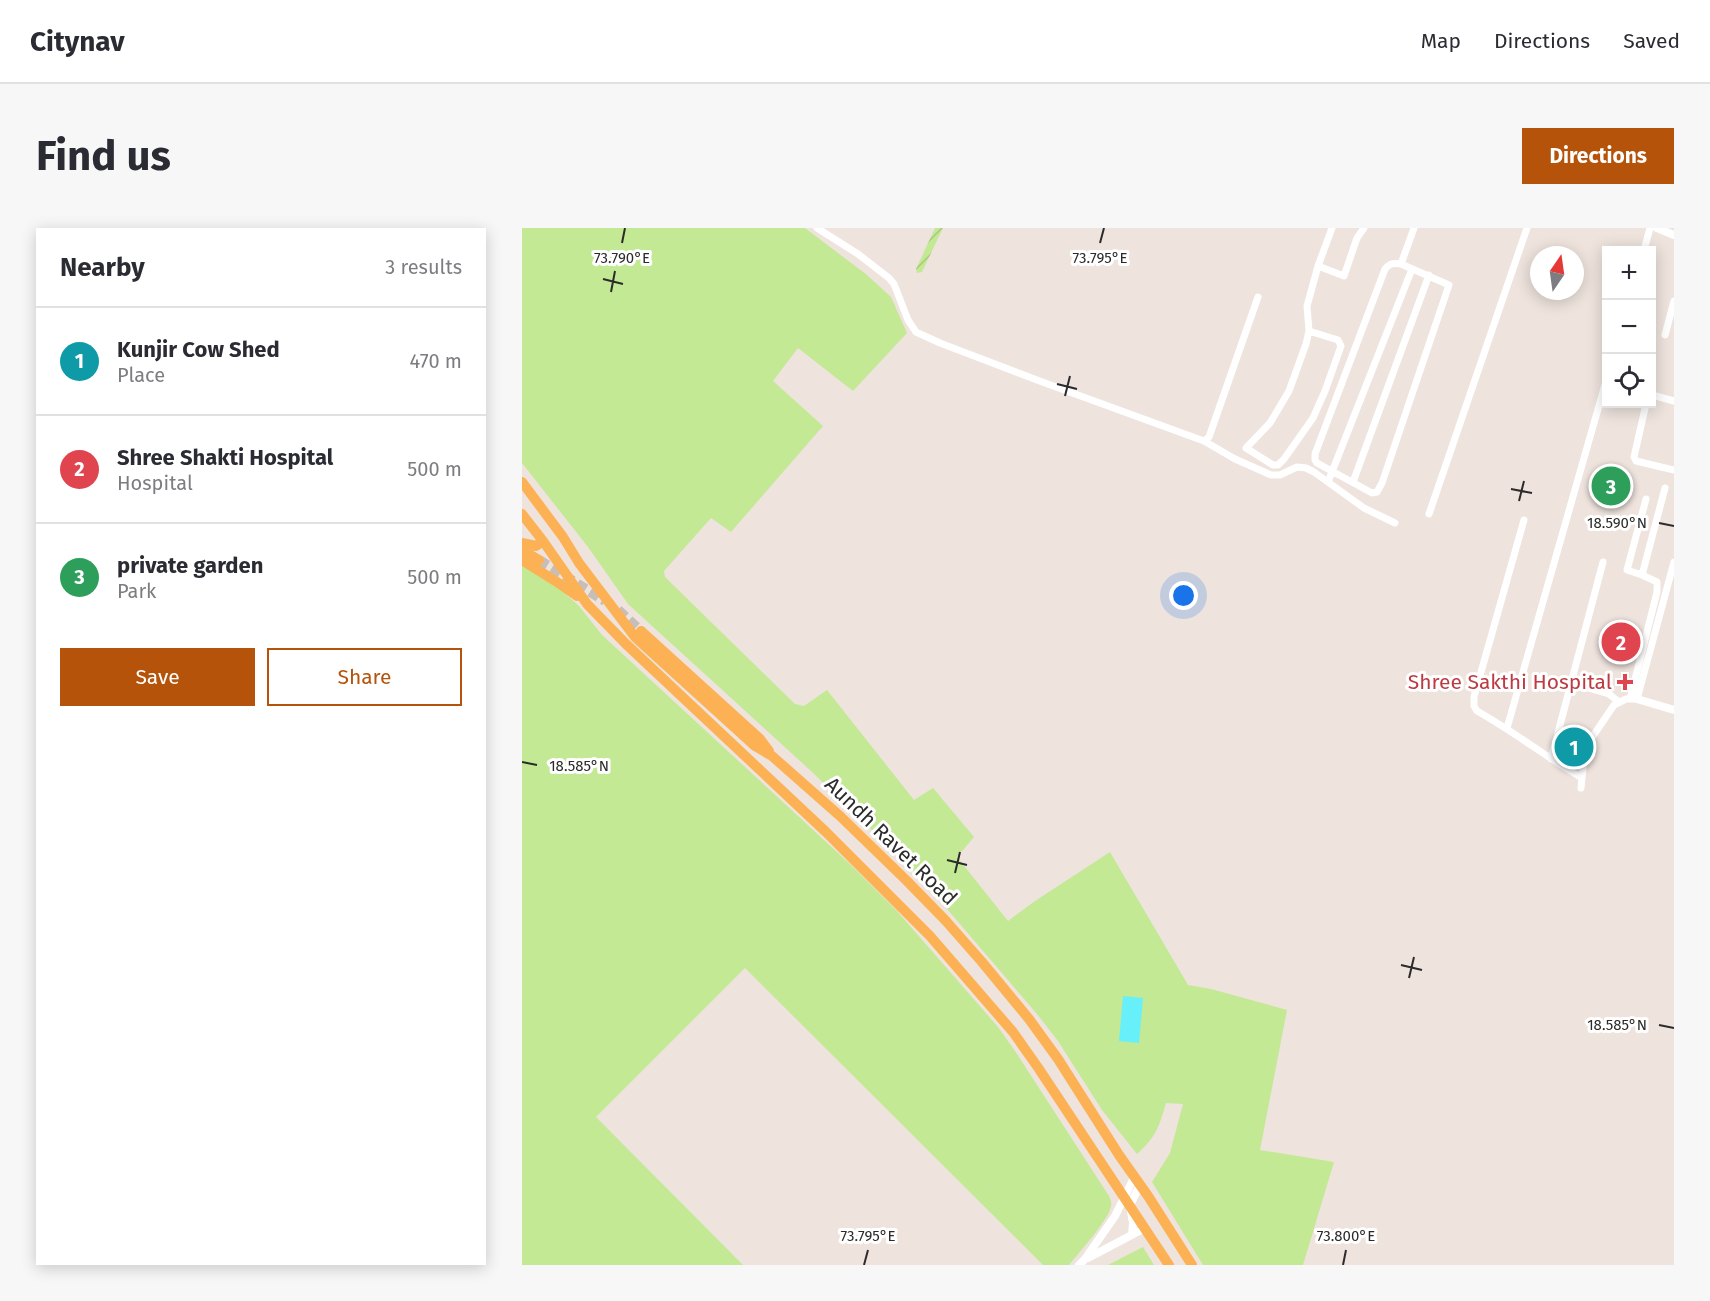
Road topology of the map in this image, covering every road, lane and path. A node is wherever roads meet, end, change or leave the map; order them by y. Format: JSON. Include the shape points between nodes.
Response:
{"nodes":[{"id":1,"x":817,"y":228,"type":"edge"},
{"id":2,"x":1332,"y":228,"type":"edge"},
{"id":3,"x":1364,"y":228,"type":"edge"},
{"id":4,"x":1414,"y":228,"type":"edge"},
{"id":5,"x":1527,"y":228,"type":"edge"},
{"id":6,"x":1650,"y":228,"type":"edge"},
{"id":7,"x":1657,"y":228,"type":"edge"},
{"id":8,"x":1674,"y":235,"type":"edge"},
{"id":9,"x":1645,"y":246,"type":"edge"},
{"id":10,"x":1401,"y":264,"type":"junction"},
{"id":11,"x":1318,"y":266,"type":"junction"},
{"id":12,"x":1412,"y":269,"type":"junction"},
{"id":13,"x":1429,"y":275,"type":"junction"},
{"id":14,"x":1258,"y":297,"type":"dead end"},
{"id":15,"x":1674,"y":301,"type":"edge"},
{"id":16,"x":1309,"y":331,"type":"junction"},
{"id":17,"x":1665,"y":335,"type":"dead end"},
{"id":18,"x":1602,"y":395,"type":"edge"},
{"id":19,"x":1656,"y":396,"type":"edge"},
{"id":20,"x":1673,"y":399,"type":"edge"},
{"id":21,"x":1645,"y":408,"type":"edge"},
{"id":22,"x":1204,"y":441,"type":"junction"},
{"id":23,"x":1334,"y":470,"type":"junction"},
{"id":24,"x":1674,"y":470,"type":"edge"},
{"id":25,"x":1328,"y":482,"type":"junction"},
{"id":26,"x":1353,"y":482,"type":"junction"},
{"id":27,"x":522,"y":483,"type":"edge"},
{"id":28,"x":1665,"y":488,"type":"dead end"},
{"id":29,"x":1646,"y":499,"type":"dead end"},
{"id":30,"x":522,"y":514,"type":"edge"},
{"id":31,"x":1429,"y":514,"type":"dead end"},
{"id":32,"x":1524,"y":520,"type":"dead end"},
{"id":33,"x":1395,"y":523,"type":"dead end"},
{"id":34,"x":543,"y":541,"type":"junction"},
{"id":35,"x":522,"y":543,"type":"edge"},
{"id":36,"x":522,"y":550,"type":"edge"},
{"id":37,"x":522,"y":560,"type":"edge"},
{"id":38,"x":539,"y":560,"type":"tunnel mouth"},
{"id":39,"x":1603,"y":562,"type":"dead end"},
{"id":40,"x":1674,"y":562,"type":"edge"},
{"id":41,"x":1642,"y":574,"type":"junction"},
{"id":42,"x":1672,"y":579,"type":"edge"},
{"id":43,"x":587,"y":604,"type":"junction"},
{"id":44,"x":642,"y":631,"type":"tunnel mouth"},
{"id":45,"x":1571,"y":683,"type":"junction"},
{"id":46,"x":1633,"y":699,"type":"junction"},
{"id":47,"x":1619,"y":702,"type":"junction"},
{"id":48,"x":1674,"y":710,"type":"edge"},
{"id":49,"x":1508,"y":728,"type":"junction"},
{"id":50,"x":772,"y":756,"type":"junction"},
{"id":51,"x":1551,"y":759,"type":"junction"},
{"id":52,"x":1582,"y":778,"type":"junction"},
{"id":53,"x":1581,"y":788,"type":"dead end"},
{"id":54,"x":1137,"y":1181,"type":"junction"},
{"id":55,"x":1127,"y":1200,"type":"junction"},
{"id":56,"x":1145,"y":1228,"type":"junction"},
{"id":57,"x":1132,"y":1234,"type":"junction"},
{"id":58,"x":1082,"y":1262,"type":"edge"},
{"id":59,"x":1169,"y":1265,"type":"edge"},
{"id":60,"x":1192,"y":1265,"type":"edge"}],
"edges":[{"from":1,"to":22,"type":"street","via":[[889,278],[916,332]]},
{"from":2,"to":11,"type":"street"},
{"from":3,"to":11,"type":"street","via":[[1344,276]]},
{"from":4,"to":10,"type":"street"},
{"from":5,"to":31,"type":"street"},
{"from":6,"to":9,"type":"street"},
{"from":7,"to":8,"type":"street"},
{"from":10,"to":12,"type":"street"},
{"from":10,"to":23,"type":"street","via":[[1393,263],[1385,269],[1315,454],[1317,463]]},
{"from":11,"to":16,"type":"street","via":[[1307,306]]},
{"from":12,"to":13,"type":"street"},
{"from":12,"to":23,"type":"street"},
{"from":13,"to":26,"type":"street"},
{"from":13,"to":26,"type":"street","via":[[1449,285],[1382,483],[1372,493]]},
{"from":14,"to":22,"type":"street","via":[[1209,437]]},
{"from":15,"to":17,"type":"street"},
{"from":16,"to":16,"type":"street","via":[[1338,340],[1341,346],[1313,418],[1284,459],[1273,465],[1246,448],[1270,423],[1289,391]]},
{"from":18,"to":49,"type":"street"},
{"from":19,"to":20,"type":"street"},
{"from":21,"to":24,"type":"street","via":[[1634,457]]},
{"from":22,"to":25,"type":"street","via":[[1271,475],[1298,467]]},
{"from":23,"to":25,"type":"street"},
{"from":23,"to":26,"type":"street"},
{"from":25,"to":33,"type":"street","via":[[1364,508]]},
{"from":27,"to":50,"type":"main road","name":"Aundh Ravet Road","via":[[635,637],[755,746]]},
{"from":28,"to":41,"type":"street"},
{"from":29,"to":41,"type":"street","via":[[1627,570]]},
{"from":30,"to":34,"type":"main road","name":"Aundh Ravet Road"},
{"from":32,"to":49,"type":"street","via":[[1473,702],[1477,711]]},
{"from":34,"to":35,"type":"main road","via":[[536,546]]},
{"from":34,"to":43,"type":"main road","name":"Aundh Ravet Road"},
{"from":36,"to":38,"type":"main road"},
{"from":37,"to":43,"type":"main road"},
{"from":39,"to":45,"type":"street"},
{"from":40,"to":42,"type":"street"},
{"from":41,"to":46,"type":"street","via":[[1657,582],[1658,588]]},
{"from":42,"to":46,"type":"street"},
{"from":43,"to":55,"type":"main road","name":"Aundh Ravet Road","via":[[930,936],[1013,1032]]},
{"from":44,"to":50,"type":"main road","via":[[760,739]]},
{"from":45,"to":47,"type":"street","via":[[1609,694]]},
{"from":45,"to":51,"type":"street"},
{"from":46,"to":47,"type":"street"},
{"from":46,"to":48,"type":"street"},
{"from":47,"to":52,"type":"street","via":[[1587,748]]},
{"from":49,"to":51,"type":"street"},
{"from":50,"to":54,"type":"main road","name":"Aundh Ravet Road","via":[[907,881],[982,962],[1052,1051]]},
{"from":51,"to":52,"type":"street"},
{"from":52,"to":53,"type":"street"},
{"from":54,"to":55,"type":"street"},
{"from":54,"to":60,"type":"main road","name":"Aundh Ravet Road"},
{"from":55,"to":56,"type":"main road","name":"Aundh Ravet Road"},
{"from":55,"to":57,"type":"street"},
{"from":55,"to":58,"type":"street"},
{"from":56,"to":57,"type":"street"},
{"from":56,"to":59,"type":"main road","name":"Aundh Ravet Road"},
{"from":57,"to":58,"type":"street"}]}
